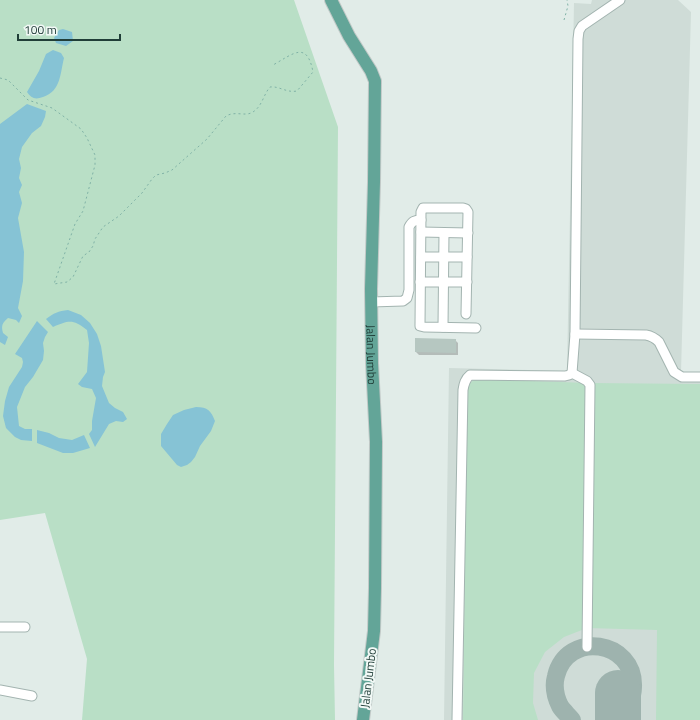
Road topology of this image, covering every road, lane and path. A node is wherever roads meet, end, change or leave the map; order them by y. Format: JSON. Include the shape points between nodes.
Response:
{"nodes":[{"id":1,"x":331,"y":0,"type":"edge"},
{"id":2,"x":567,"y":0,"type":"edge"},
{"id":3,"x":620,"y":0,"type":"edge"},
{"id":4,"x":564,"y":20,"type":"dead end"},
{"id":5,"x":273,"y":65,"type":"dead end"},
{"id":6,"x":0,"y":78,"type":"edge"},
{"id":7,"x":421,"y":220,"type":"junction"},
{"id":8,"x":421,"y":232,"type":"junction"},
{"id":9,"x":444,"y":233,"type":"junction"},
{"id":10,"x":468,"y":233,"type":"junction"},
{"id":11,"x":421,"y":257,"type":"junction"},
{"id":12,"x":444,"y":257,"type":"junction"},
{"id":13,"x":467,"y":258,"type":"junction"},
{"id":14,"x":420,"y":282,"type":"junction"},
{"id":15,"x":444,"y":282,"type":"junction"},
{"id":16,"x":467,"y":282,"type":"junction"},
{"id":17,"x":371,"y":302,"type":"junction"},
{"id":18,"x":466,"y":314,"type":"dead end"},
{"id":19,"x":443,"y":328,"type":"junction"},
{"id":20,"x":476,"y":328,"type":"dead end"},
{"id":21,"x":575,"y":334,"type":"junction"},
{"id":22,"x":572,"y":373,"type":"junction"},
{"id":23,"x":700,"y":377,"type":"edge"},
{"id":24,"x":0,"y":627,"type":"edge"},
{"id":25,"x":25,"y":627,"type":"dead end"},
{"id":26,"x":586,"y":647,"type":"dead end"},
{"id":27,"x":0,"y":690,"type":"edge"},
{"id":28,"x":32,"y":696,"type":"dead end"},
{"id":29,"x":363,"y":720,"type":"edge"},
{"id":30,"x":457,"y":720,"type":"edge"}],
"edges":[{"from":1,"to":17,"type":"main road","name":"Jalan Jumbo","via":[[376,81]]},
{"from":2,"to":4,"type":"path"},
{"from":3,"to":21,"type":"street","via":[[582,26],[579,31]]},
{"from":5,"to":6,"type":"path","via":[[295,52],[303,52],[311,63],[312,72],[297,91],[270,87],[262,102],[250,113],[226,116],[207,139],[172,170],[156,175],[119,216],[103,227],[95,239],[94,246],[84,256],[73,277],[67,282],[54,284],[75,224],[83,211],[95,165],[95,155],[81,129],[52,108],[28,100],[8,80]]},
{"from":7,"to":8,"type":"street"},
{"from":7,"to":10,"type":"street","via":[[423,208],[466,209]]},
{"from":7,"to":17,"type":"street","via":[[414,221],[409,227],[407,298],[403,301]]},
{"from":8,"to":9,"type":"street"},
{"from":8,"to":11,"type":"street"},
{"from":9,"to":10,"type":"street"},
{"from":9,"to":12,"type":"street"},
{"from":10,"to":13,"type":"street"},
{"from":11,"to":12,"type":"street"},
{"from":11,"to":14,"type":"street"},
{"from":12,"to":13,"type":"street"},
{"from":12,"to":15,"type":"street"},
{"from":13,"to":16,"type":"street"},
{"from":14,"to":15,"type":"street"},
{"from":14,"to":19,"type":"street","via":[[420,326]]},
{"from":15,"to":16,"type":"street"},
{"from":15,"to":19,"type":"street"},
{"from":16,"to":18,"type":"street"},
{"from":17,"to":29,"type":"main road","name":"Jalan Jumbo","via":[[376,442],[375,588],[374,631]]},
{"from":19,"to":20,"type":"street"},
{"from":21,"to":22,"type":"street"},
{"from":21,"to":23,"type":"street","via":[[652,336],[659,342],[674,372],[682,377]]},
{"from":22,"to":26,"type":"street","via":[[590,385]]},
{"from":22,"to":30,"type":"street","via":[[564,376],[470,375],[464,383]]},
{"from":24,"to":25,"type":"street"},
{"from":27,"to":28,"type":"street"}]}
